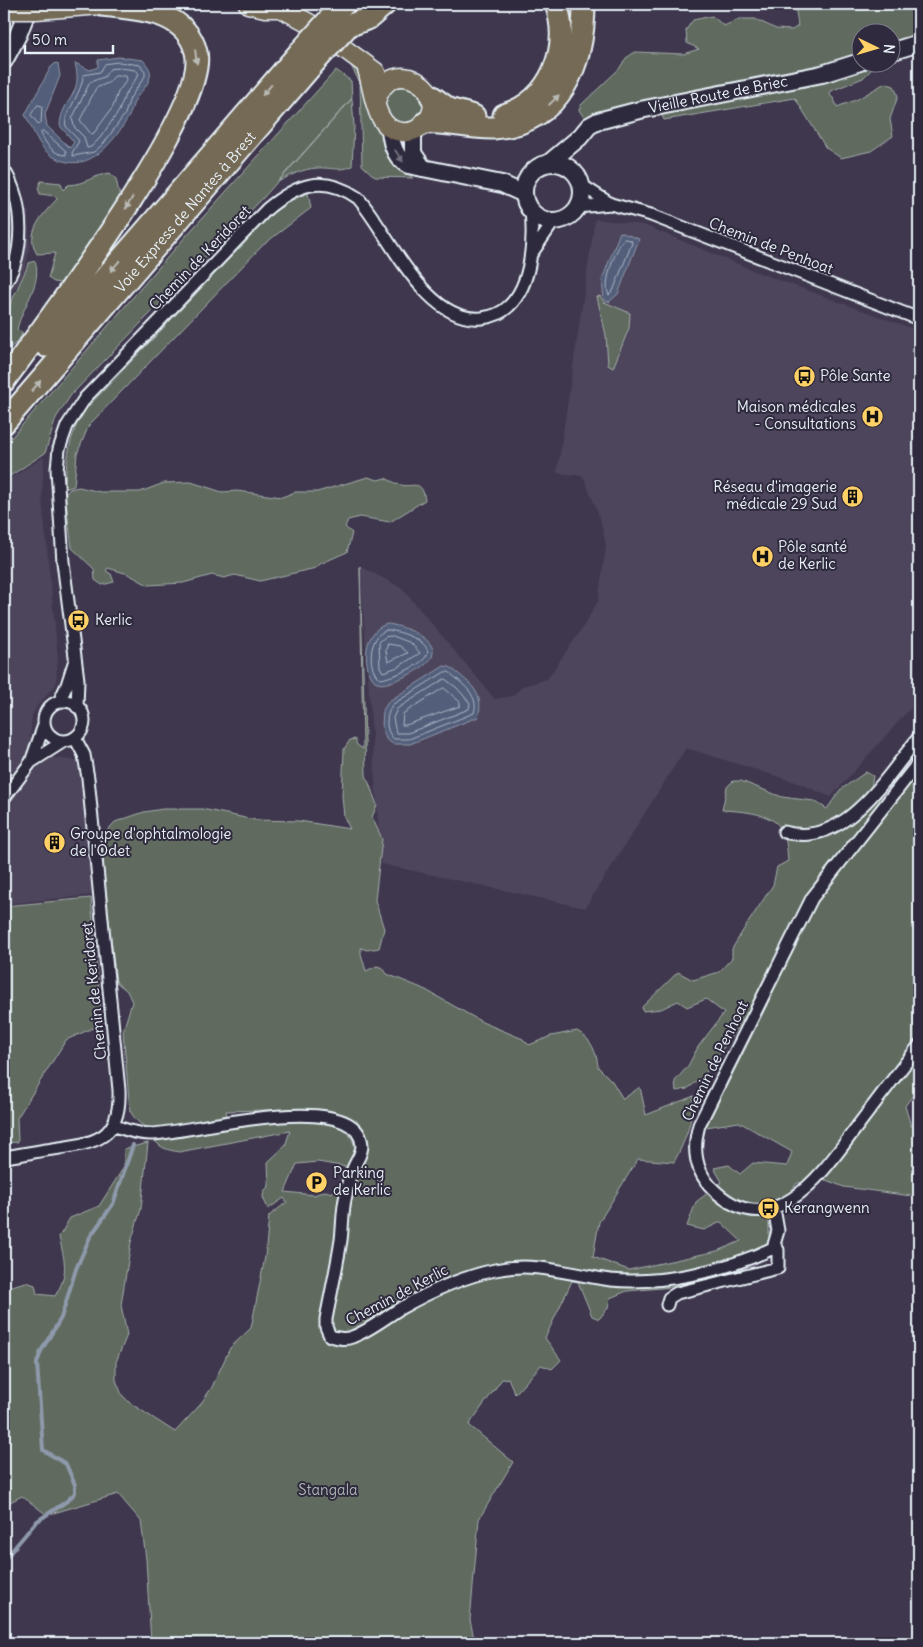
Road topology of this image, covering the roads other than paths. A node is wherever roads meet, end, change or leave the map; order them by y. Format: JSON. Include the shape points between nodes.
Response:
{"nodes":[{"id":1,"x":30,"y":4,"type":"edge"},
{"id":2,"x":248,"y":4,"type":"edge"},
{"id":3,"x":369,"y":4,"type":"edge"},
{"id":4,"x":386,"y":4,"type":"edge"},
{"id":5,"x":556,"y":4,"type":"edge"},
{"id":6,"x":584,"y":4,"type":"edge"},
{"id":7,"x":111,"y":5,"type":"edge"},
{"id":8,"x":277,"y":6,"type":"edge"},
{"id":9,"x":5,"y":10,"type":"edge"},
{"id":10,"x":341,"y":15,"type":"edge"},
{"id":11,"x":919,"y":43,"type":"edge"},
{"id":12,"x":900,"y":49,"type":"edge"},
{"id":13,"x":306,"y":58,"type":"junction"},
{"id":14,"x":4,"y":61,"type":"edge"},
{"id":15,"x":850,"y":65,"type":"edge"},
{"id":16,"x":366,"y":66,"type":"junction"},
{"id":17,"x":396,"y":78,"type":"junction"},
{"id":18,"x":431,"y":96,"type":"junction"},
{"id":19,"x":376,"y":102,"type":"junction"},
{"id":20,"x":419,"y":127,"type":"junction"},
{"id":21,"x":390,"y":129,"type":"junction"},
{"id":22,"x":580,"y":137,"type":"junction"},
{"id":23,"x":549,"y":163,"type":"junction"},
{"id":24,"x":423,"y":168,"type":"junction"},
{"id":25,"x":4,"y":170,"type":"edge"},
{"id":26,"x":530,"y":174,"type":"junction"},
{"id":27,"x":578,"y":180,"type":"junction"},
{"id":28,"x":7,"y":184,"type":"edge"},
{"id":29,"x":502,"y":184,"type":"junction"},
{"id":30,"x":524,"y":194,"type":"junction"},
{"id":31,"x":610,"y":204,"type":"junction"},
{"id":32,"x":577,"y":207,"type":"junction"},
{"id":33,"x":531,"y":212,"type":"junction"},
{"id":34,"x":554,"y":221,"type":"junction"},
{"id":35,"x":532,"y":253,"type":"junction"},
{"id":36,"x":4,"y":285,"type":"edge"},
{"id":37,"x":919,"y":319,"type":"edge"},
{"id":38,"x":4,"y":381,"type":"edge"},
{"id":39,"x":4,"y":395,"type":"edge"},
{"id":40,"x":4,"y":423,"type":"edge"},
{"id":41,"x":74,"y":661,"type":"junction"},
{"id":42,"x":59,"y":702,"type":"junction"},
{"id":43,"x":77,"y":707,"type":"junction"},
{"id":44,"x":44,"y":725,"type":"junction"},
{"id":45,"x":919,"y":737,"type":"edge"},
{"id":46,"x":69,"y":739,"type":"junction"},
{"id":47,"x":31,"y":762,"type":"junction"},
{"id":48,"x":919,"y":762,"type":"edge"},
{"id":49,"x":4,"y":798,"type":"edge"},
{"id":50,"x":784,"y":832,"type":"dead end"},
{"id":51,"x":919,"y":1046,"type":"edge"},
{"id":52,"x":113,"y":1125,"type":"junction"},
{"id":53,"x":4,"y":1158,"type":"edge"},
{"id":54,"x":774,"y":1208,"type":"junction"},
{"id":55,"x":774,"y":1244,"type":"junction"},
{"id":56,"x":667,"y":1305,"type":"dead end"}],
"edges":[{"from":1,"to":14,"type":"street"},
{"from":2,"to":8,"type":"main road","via":[[265,8]]},
{"from":3,"to":10,"type":"highway","name":"Voie Express de Nantes à Brest"},
{"from":4,"to":10,"type":"highway","via":[[369,18]]},
{"from":5,"to":18,"type":"highway","via":[[562,31],[558,61],[543,88],[521,108],[496,116],[464,115]]},
{"from":20,"to":6,"type":"highway","one_way":true,"via":[[448,122],[493,128],[524,120],[542,111],[561,93],[574,70],[582,41]]},
{"from":7,"to":9,"type":"main road","bridge":true},
{"from":7,"to":38,"type":"highway","one_way":true,"via":[[155,12],[173,20],[186,32],[197,53],[196,78],[185,104],[112,231]]},
{"from":8,"to":16,"type":"main road","via":[[309,23]]},
{"from":10,"to":13,"type":"highway","name":"Voie Express de Nantes à Brest","bridge":true},
{"from":11,"to":12,"type":"street"},
{"from":13,"to":39,"type":"highway","name":"Voie Express de Nantes à Brest","one_way":true},
{"from":40,"to":13,"type":"highway","name":"Voie Express de Nantes à Brest","one_way":true},
{"from":15,"to":22,"type":"street","name":"Vieille Route de Briec","via":[[822,74],[604,120],[589,126]]},
{"from":16,"to":17,"type":"main road"},
{"from":16,"to":19,"type":"main road"},
{"from":17,"to":18,"type":"main road","via":[[414,78]]},
{"from":17,"to":19,"type":"main road","via":[[382,87]]},
{"from":18,"to":20,"type":"main road","via":[[431,111]]},
{"from":19,"to":21,"type":"main road","via":[[379,117]]},
{"from":20,"to":21,"type":"main road","via":[[398,132]]},
{"from":20,"to":24,"type":"street","via":[[413,153]]},
{"from":21,"to":24,"type":"street","one_way":true,"via":[[399,159]]},
{"from":22,"to":23,"type":"street","name":"Vieille Route de Briec"},
{"from":22,"to":27,"type":"street","via":[[576,154]]},
{"from":23,"to":26,"type":"street"},
{"from":23,"to":27,"type":"street","via":[[564,166]]},
{"from":24,"to":29,"type":"street"},
{"from":25,"to":28,"type":"street"},
{"from":26,"to":29,"type":"street"},
{"from":26,"to":30,"type":"street"},
{"from":27,"to":31,"type":"street","name":"Chemin de Penhoat"},
{"from":27,"to":32,"type":"street","via":[[582,192]]},
{"from":28,"to":36,"type":"street","via":[[17,206],[19,240],[14,265]]},
{"from":29,"to":30,"type":"street"},
{"from":30,"to":33,"type":"street"},
{"from":31,"to":32,"type":"street","name":"Chemin de Penhoat"},
{"from":31,"to":37,"type":"street","name":"Chemin de Penhoat","via":[[659,218]]},
{"from":32,"to":34,"type":"street","via":[[571,214]]},
{"from":33,"to":34,"type":"street","via":[[542,219]]},
{"from":33,"to":35,"type":"street","name":"Chemin de Keridoret"},
{"from":34,"to":35,"type":"street","name":"Chemin de Keridoret"},
{"from":35,"to":41,"type":"street","name":"Chemin de Keridoret","via":[[522,284],[509,306],[490,316],[467,318],[450,311],[429,293],[390,245],[369,211],[348,191],[330,184],[312,184],[288,193],[267,209],[85,398],[66,426],[59,450],[58,490]]},
{"from":41,"to":42,"type":"street","name":"Chemin de Keridoret"},
{"from":41,"to":43,"type":"street","name":"Chemin de Keridoret","via":[[78,680]]},
{"from":42,"to":43,"type":"street","via":[[69,702]]},
{"from":42,"to":44,"type":"street","via":[[48,709]]},
{"from":43,"to":46,"type":"street","via":[[83,723],[79,734]]},
{"from":44,"to":46,"type":"street","via":[[51,737]]},
{"from":44,"to":47,"type":"street"},
{"from":45,"to":50,"type":"street","via":[[845,822],[818,835]]},
{"from":46,"to":47,"type":"street"},
{"from":46,"to":52,"type":"street","name":"Chemin de Keridoret","via":[[81,748],[86,763],[119,1090],[119,1110]]},
{"from":47,"to":49,"type":"street"},
{"from":48,"to":54,"type":"street","name":"Chemin de Penhoat","via":[[812,898],[699,1124],[694,1144],[696,1158],[700,1172],[710,1186],[738,1206],[758,1210]]},
{"from":51,"to":54,"type":"street","name":"Chemin de Penhoat","via":[[816,1178],[793,1200]]},
{"from":52,"to":53,"type":"street","via":[[102,1138],[90,1143]]},
{"from":52,"to":55,"type":"street","name":"Chemin de Kerlic","via":[[136,1133],[157,1134],[293,1114],[333,1118],[355,1128],[362,1148],[345,1197],[326,1327],[330,1336],[340,1339],[355,1336],[454,1282],[495,1270],[534,1266],[611,1280],[666,1278],[703,1272],[760,1254],[773,1248]]},
{"from":54,"to":55,"type":"street","via":[[778,1231]]},
{"from":55,"to":56,"type":"street","via":[[778,1250],[778,1268],[678,1293],[669,1298]]}]}
